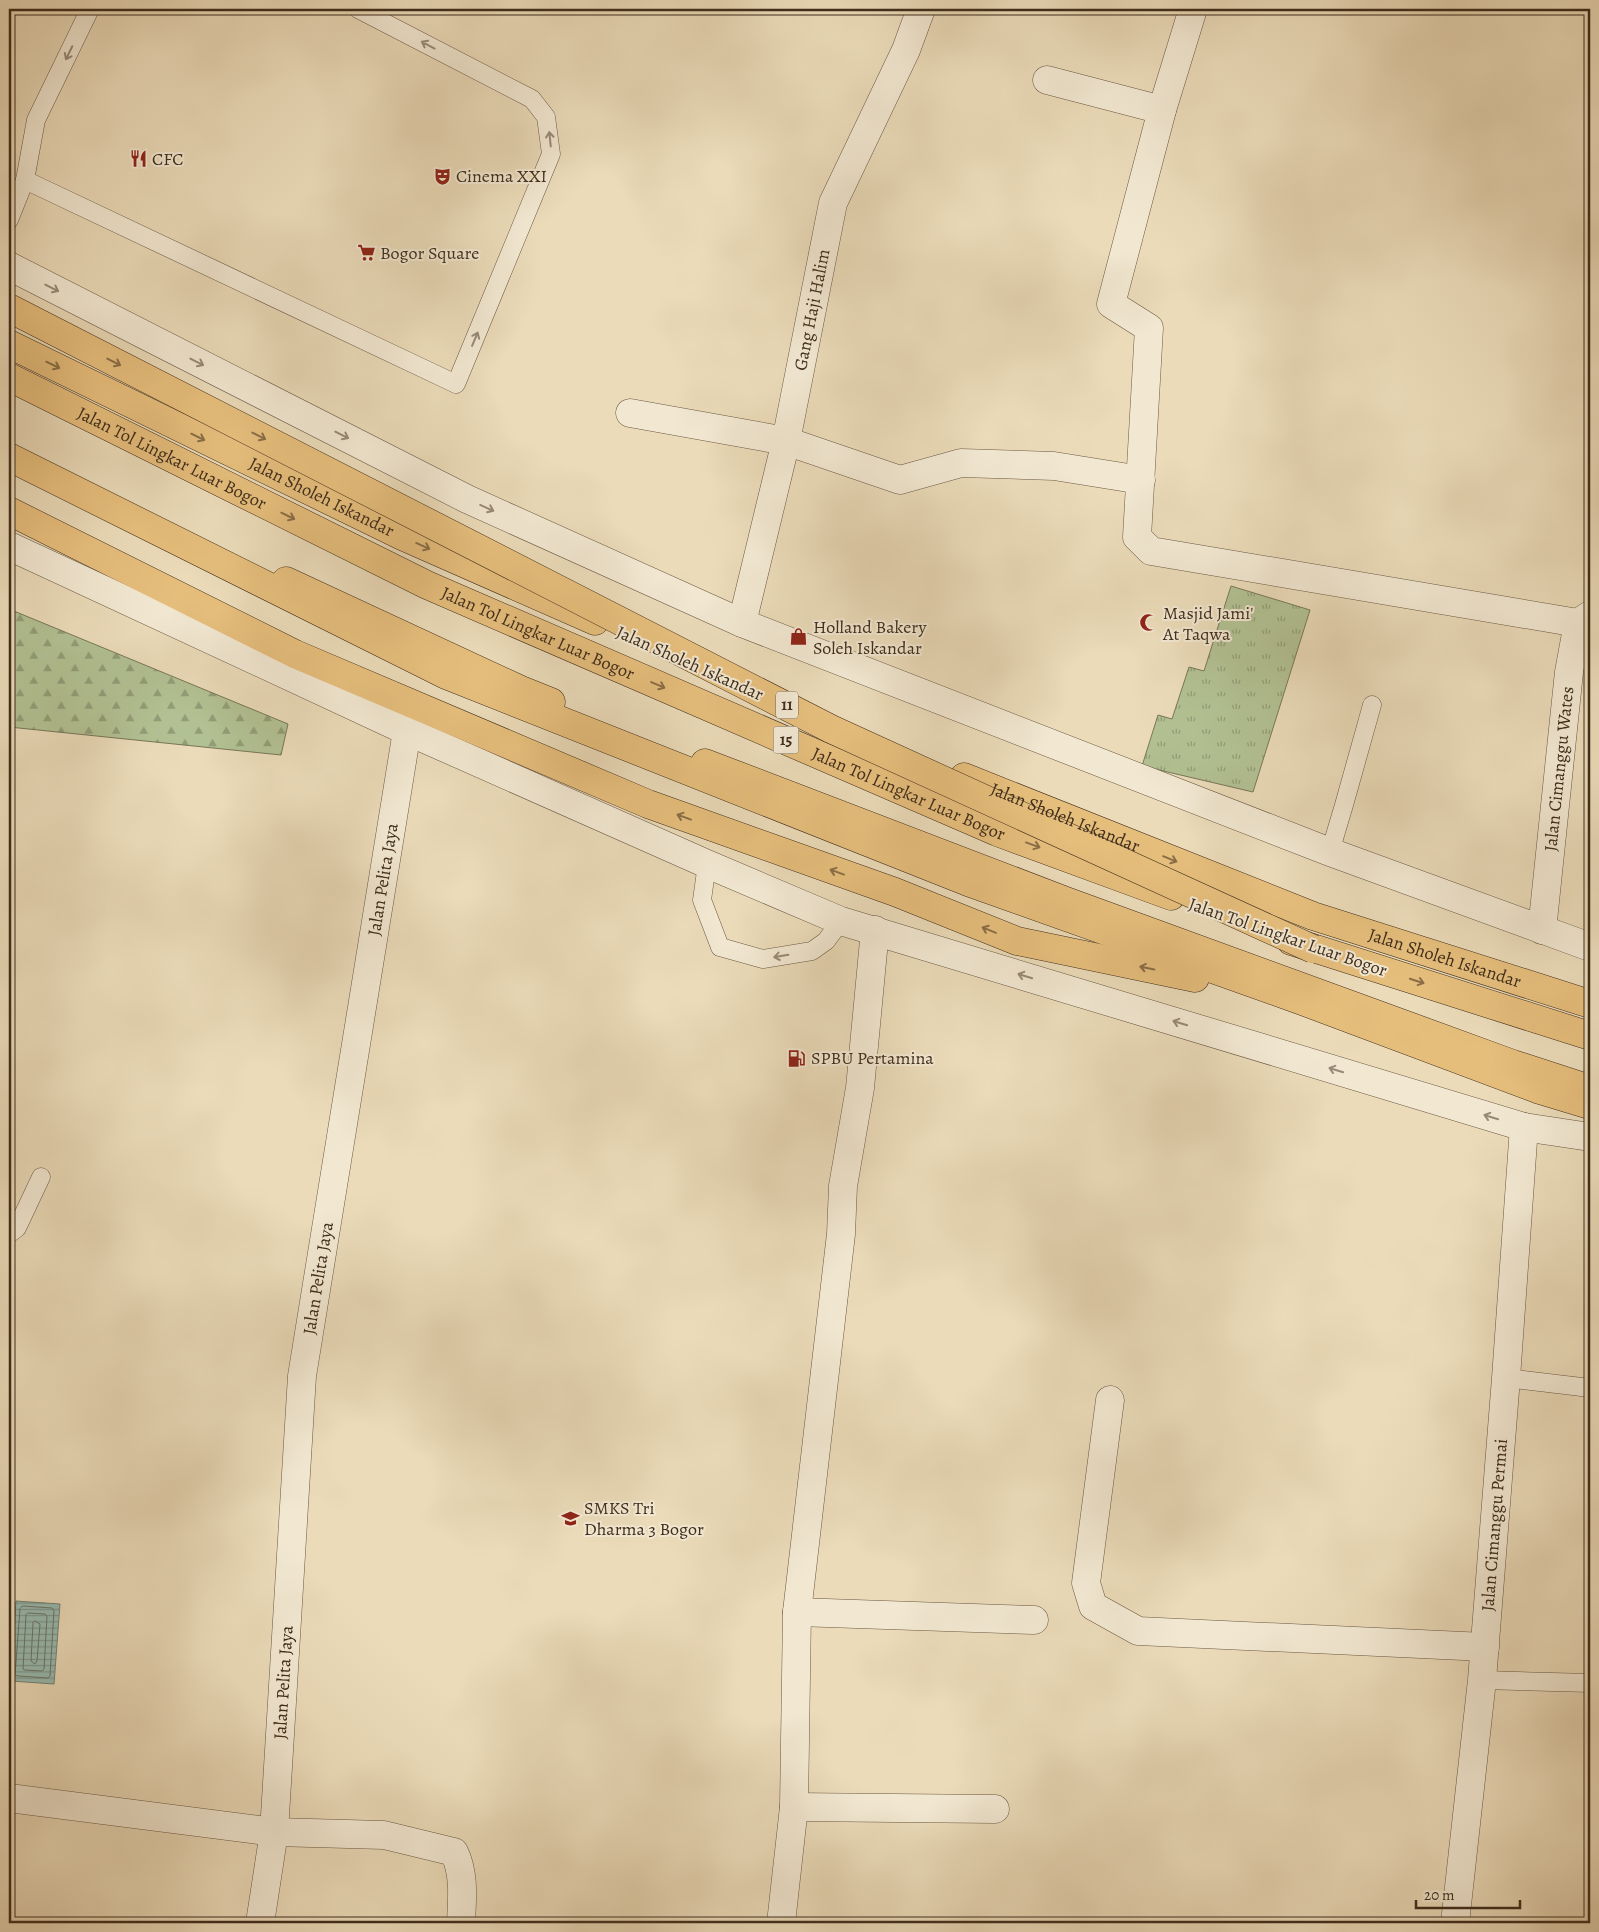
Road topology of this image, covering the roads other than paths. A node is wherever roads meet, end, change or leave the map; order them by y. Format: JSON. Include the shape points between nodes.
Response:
{"nodes":[{"id":1,"x":90,"y":9,"type":"edge"},
{"id":2,"x":358,"y":9,"type":"edge"},
{"id":3,"x":921,"y":9,"type":"edge"},
{"id":4,"x":1193,"y":9,"type":"edge"},
{"id":5,"x":1047,"y":80,"type":"dead end"},
{"id":6,"x":1162,"y":110,"type":"junction"},
{"id":7,"x":25,"y":180,"type":"junction"},
{"id":8,"x":9,"y":220,"type":"edge"},
{"id":9,"x":9,"y":266,"type":"edge"},
{"id":10,"x":9,"y":308,"type":"edge"},
{"id":11,"x":9,"y":344,"type":"edge"},
{"id":12,"x":9,"y":377,"type":"edge"},
{"id":13,"x":630,"y":412,"type":"dead end"},
{"id":14,"x":786,"y":441,"type":"junction"},
{"id":15,"x":9,"y":445,"type":"edge"},
{"id":16,"x":9,"y":457,"type":"edge"},
{"id":17,"x":1142,"y":480,"type":"junction"},
{"id":18,"x":9,"y":510,"type":"edge"},
{"id":19,"x":9,"y":546,"type":"edge"},
{"id":20,"x":1584,"y":619,"type":"edge"},
{"id":21,"x":742,"y":623,"type":"junction"},
{"id":22,"x":1372,"y":705,"type":"dead end"},
{"id":23,"x":408,"y":731,"type":"junction"},
{"id":24,"x":1330,"y":852,"type":"junction"},
{"id":25,"x":707,"y":864,"type":"junction"},
{"id":26,"x":842,"y":921,"type":"junction"},
{"id":27,"x":874,"y":930,"type":"junction"},
{"id":28,"x":1542,"y":930,"type":"junction"},
{"id":29,"x":1590,"y":947,"type":"edge"},
{"id":30,"x":1312,"y":949,"type":"junction"},
{"id":31,"x":1297,"y":999,"type":"junction"},
{"id":32,"x":1590,"y":1004,"type":"edge"},
{"id":33,"x":1590,"y":1036,"type":"edge"},
{"id":34,"x":1590,"y":1089,"type":"edge"},
{"id":35,"x":1590,"y":1105,"type":"edge"},
{"id":36,"x":1524,"y":1126,"type":"junction"},
{"id":37,"x":1590,"y":1137,"type":"edge"},
{"id":38,"x":41,"y":1177,"type":"dead end"},
{"id":39,"x":9,"y":1234,"type":"edge"},
{"id":40,"x":1506,"y":1378,"type":"junction"},
{"id":41,"x":1590,"y":1388,"type":"edge"},
{"id":42,"x":1110,"y":1400,"type":"dead end"},
{"id":43,"x":797,"y":1612,"type":"junction"},
{"id":44,"x":1034,"y":1620,"type":"dead end"},
{"id":45,"x":1485,"y":1647,"type":"junction"},
{"id":46,"x":1482,"y":1680,"type":"junction"},
{"id":47,"x":1590,"y":1683,"type":"edge"},
{"id":48,"x":9,"y":1798,"type":"edge"},
{"id":49,"x":794,"y":1807,"type":"junction"},
{"id":50,"x":995,"y":1808,"type":"dead end"},
{"id":51,"x":274,"y":1832,"type":"junction"},
{"id":52,"x":260,"y":1923,"type":"edge"},
{"id":53,"x":461,"y":1923,"type":"edge"},
{"id":54,"x":781,"y":1923,"type":"edge"},
{"id":55,"x":1455,"y":1923,"type":"edge"}],
"edges":[{"from":1,"to":7,"type":"lane","one_way":true,"via":[[36,120]]},
{"from":7,"to":2,"type":"lane","one_way":true,"via":[[456,384],[551,154],[546,117],[532,100]]},
{"from":3,"to":14,"type":"street","name":"Gang Haji Halim","via":[[906,50],[834,203]]},
{"from":4,"to":6,"type":"street"},
{"from":5,"to":6,"type":"street"},
{"from":6,"to":17,"type":"street","via":[[1111,304],[1149,328]]},
{"from":7,"to":8,"type":"lane"},
{"from":9,"to":21,"type":"street","one_way":true,"via":[[467,499]]},
{"from":10,"to":30,"type":"highway","one_way":true,"bridge":true,"via":[[831,729]]},
{"from":11,"to":32,"type":"highway","name":"Jalan Sholeh Iskandar","number":"11","one_way":true,"via":[[402,536],[807,714],[1313,916]]},
{"from":12,"to":30,"type":"highway","name":"Jalan Tol Lingkar Luar Bogor","number":"15","one_way":true,"bridge":true,"via":[[427,585],[997,832]]},
{"from":13,"to":14,"type":"street"},
{"from":14,"to":17,"type":"street","via":[[900,480],[961,463],[1054,466]]},
{"from":14,"to":21,"type":"street","name":"Gang Haji Halim"},
{"from":15,"to":34,"type":"highway","via":[[207,544],[521,690],[731,774],[1066,901]]},
{"from":16,"to":31,"type":"highway","via":[[446,675],[968,882]]},
{"from":17,"to":20,"type":"street","via":[[1138,537],[1151,551]]},
{"from":31,"to":18,"type":"highway","one_way":true,"via":[[1017,941],[895,892],[648,804],[294,654]]},
{"from":19,"to":23,"type":"street"},
{"from":20,"to":28,"type":"street","name":"Jalan Cimanggu Wates","via":[[1569,672]]},
{"from":21,"to":24,"type":"street"},
{"from":22,"to":24,"type":"lane"},
{"from":23,"to":25,"type":"street"},
{"from":23,"to":51,"type":"street","name":"Jalan Pelita Jaya","via":[[302,1376]]},
{"from":24,"to":28,"type":"street"},
{"from":25,"to":26,"type":"street"},
{"from":26,"to":25,"type":"lane","one_way":true,"via":[[826,941],[812,951],[763,959],[720,948],[702,900]]},
{"from":26,"to":27,"type":"street"},
{"from":36,"to":27,"type":"street","one_way":true},
{"from":27,"to":43,"type":"street","via":[[860,1088],[843,1186],[842,1234]]},
{"from":28,"to":29,"type":"street"},
{"from":30,"to":33,"type":"highway","name":"Jalan Tol Lingkar Luar Bogor","number":"15","one_way":true},
{"from":31,"to":35,"type":"highway","via":[[1537,1090]]},
{"from":36,"to":37,"type":"street"},
{"from":36,"to":40,"type":"street","name":"Jalan Cimanggu Permai"},
{"from":38,"to":39,"type":"lane","via":[[17,1228]]},
{"from":40,"to":41,"type":"lane"},
{"from":40,"to":45,"type":"street","name":"Jalan Cimanggu Permai"},
{"from":42,"to":45,"type":"street","via":[[1086,1583],[1093,1606],[1138,1631]]},
{"from":43,"to":44,"type":"street"},
{"from":43,"to":49,"type":"street"},
{"from":45,"to":46,"type":"street","name":"Jalan Cimanggu Permai"},
{"from":46,"to":47,"type":"lane"},
{"from":46,"to":55,"type":"street","name":"Jalan Cimanggu Permai"},
{"from":48,"to":51,"type":"street"},
{"from":49,"to":50,"type":"street"},
{"from":49,"to":54,"type":"street"},
{"from":51,"to":52,"type":"street","name":"Jalan Pelita Jaya"},
{"from":51,"to":53,"type":"street","via":[[384,1835],[454,1852],[462,1886]]}]}
